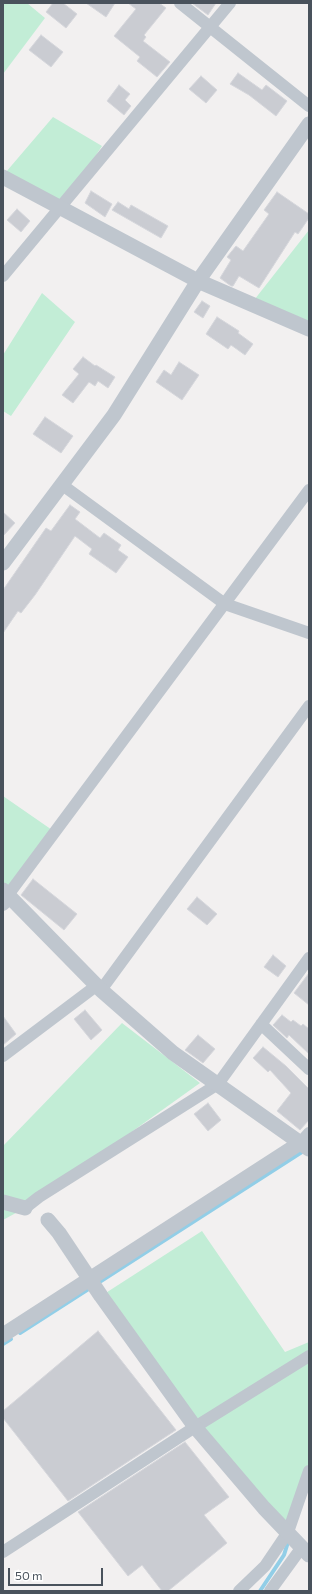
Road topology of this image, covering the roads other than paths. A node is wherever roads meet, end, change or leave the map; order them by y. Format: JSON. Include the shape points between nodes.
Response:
{"nodes":[{"id":1,"x":180,"y":3,"type":"edge"},
{"id":2,"x":230,"y":3,"type":"edge"},
{"id":3,"x":211,"y":28,"type":"junction"},
{"id":4,"x":309,"y":106,"type":"edge"},
{"id":5,"x":309,"y":124,"type":"edge"},
{"id":6,"x":3,"y":177,"type":"edge"},
{"id":7,"x":62,"y":207,"type":"junction"},
{"id":8,"x":3,"y":276,"type":"edge"},
{"id":9,"x":198,"y":281,"type":"junction"},
{"id":10,"x":309,"y":329,"type":"edge"},
{"id":11,"x":61,"y":484,"type":"junction"},
{"id":12,"x":309,"y":490,"type":"edge"},
{"id":13,"x":5,"y":557,"type":"edge"},
{"id":14,"x":225,"y":604,"type":"junction"},
{"id":15,"x":309,"y":633,"type":"edge"},
{"id":16,"x":309,"y":706,"type":"edge"},
{"id":17,"x":6,"y":897,"type":"edge"},
{"id":18,"x":309,"y":958,"type":"edge"},
{"id":19,"x":98,"y":988,"type":"junction"},
{"id":20,"x":261,"y":1024,"type":"junction"},
{"id":21,"x":3,"y":1056,"type":"edge"},
{"id":22,"x":309,"y":1069,"type":"edge"},
{"id":23,"x":218,"y":1084,"type":"junction"},
{"id":24,"x":306,"y":1142,"type":"edge"},
{"id":25,"x":3,"y":1202,"type":"edge"},
{"id":26,"x":26,"y":1208,"type":"joint"},
{"id":27,"x":48,"y":1220,"type":"dead end"},
{"id":28,"x":91,"y":1278,"type":"junction"},
{"id":29,"x":3,"y":1335,"type":"edge"},
{"id":30,"x":309,"y":1356,"type":"edge"},
{"id":31,"x":195,"y":1427,"type":"junction"},
{"id":32,"x":309,"y":1471,"type":"edge"},
{"id":33,"x":288,"y":1532,"type":"junction"},
{"id":34,"x":306,"y":1551,"type":"edge"},
{"id":35,"x":3,"y":1552,"type":"edge"},
{"id":36,"x":239,"y":1591,"type":"edge"},
{"id":37,"x":270,"y":1591,"type":"edge"}],
"edges":[{"from":1,"to":3,"type":"street"},
{"from":2,"to":3,"type":"street"},
{"from":3,"to":4,"type":"street"},
{"from":3,"to":7,"type":"street"},
{"from":5,"to":9,"type":"street"},
{"from":6,"to":7,"type":"street"},
{"from":7,"to":8,"type":"street"},
{"from":7,"to":9,"type":"street"},
{"from":9,"to":10,"type":"street"},
{"from":9,"to":11,"type":"street","via":[[114,415]]},
{"from":11,"to":13,"type":"street"},
{"from":11,"to":14,"type":"street"},
{"from":12,"to":14,"type":"street"},
{"from":14,"to":15,"type":"street"},
{"from":14,"to":17,"type":"street"},
{"from":16,"to":19,"type":"street"},
{"from":17,"to":19,"type":"street"},
{"from":18,"to":20,"type":"street"},
{"from":19,"to":21,"type":"street"},
{"from":19,"to":23,"type":"street","via":[[173,1053]]},
{"from":20,"to":22,"type":"street"},
{"from":20,"to":23,"type":"street"},
{"from":23,"to":24,"type":"street"},
{"from":23,"to":26,"type":"street","via":[[39,1197]]},
{"from":24,"to":28,"type":"street"},
{"from":25,"to":26,"type":"street"},
{"from":27,"to":28,"type":"street"},
{"from":28,"to":29,"type":"street"},
{"from":28,"to":31,"type":"street"},
{"from":30,"to":31,"type":"street"},
{"from":31,"to":33,"type":"street","via":[[264,1508]]},
{"from":31,"to":35,"type":"street"},
{"from":32,"to":33,"type":"street"},
{"from":33,"to":34,"type":"street"},
{"from":33,"to":36,"type":"street","via":[[265,1566]]},
{"from":34,"to":37,"type":"street"}]}
